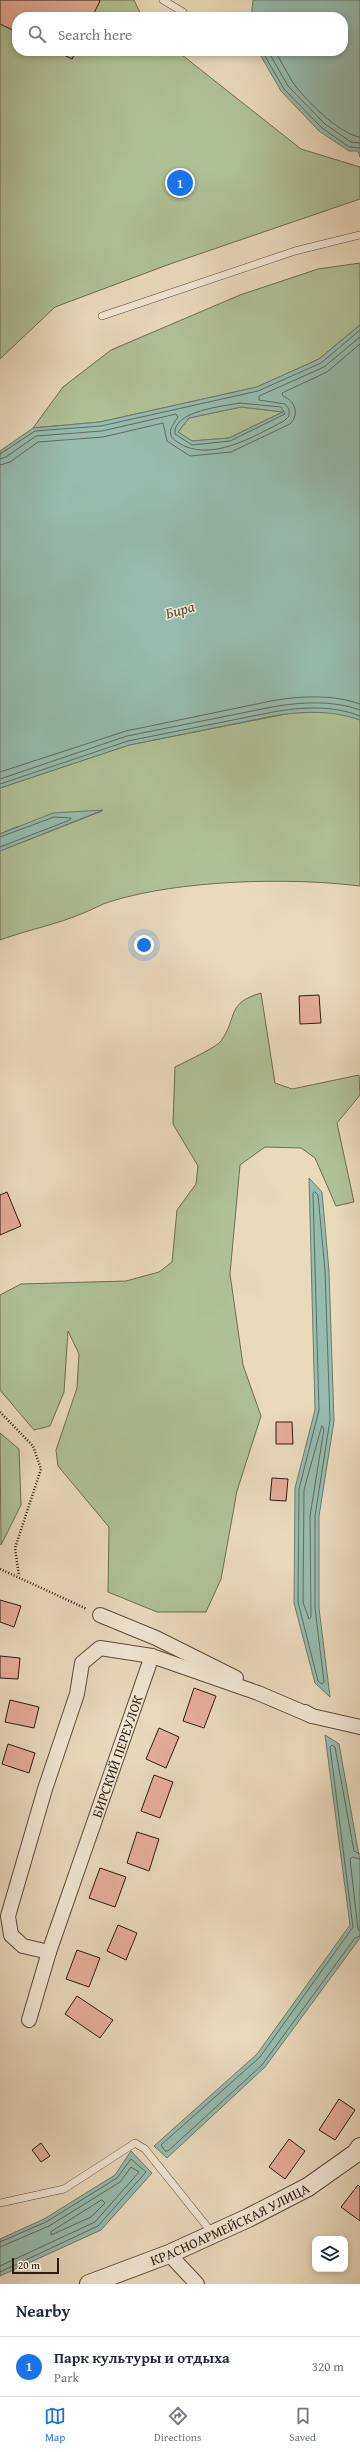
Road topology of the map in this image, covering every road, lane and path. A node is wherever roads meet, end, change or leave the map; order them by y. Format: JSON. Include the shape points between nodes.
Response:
{"nodes":[{"id":1,"x":164,"y":0,"type":"edge"},
{"id":2,"x":184,"y":12,"type":"dead end"},
{"id":3,"x":360,"y":235,"type":"edge"},
{"id":4,"x":102,"y":316,"type":"dead end"},
{"id":5,"x":0,"y":1412,"type":"edge"},
{"id":6,"x":0,"y":1569,"type":"edge"},
{"id":7,"x":19,"y":1576,"type":"junction"},
{"id":8,"x":100,"y":1615,"type":"joint"},
{"id":9,"x":152,"y":1656,"type":"junction"},
{"id":10,"x":312,"y":1716,"type":"junction"},
{"id":11,"x":360,"y":1727,"type":"edge"},
{"id":12,"x":49,"y":1952,"type":"junction"},
{"id":13,"x":29,"y":2020,"type":"dead end"},
{"id":14,"x":359,"y":2152,"type":"edge"},
{"id":15,"x":0,"y":2203,"type":"edge"},
{"id":16,"x":213,"y":2234,"type":"junction"},
{"id":17,"x":169,"y":2254,"type":"junction"},
{"id":18,"x":100,"y":2282,"type":"edge"},
{"id":19,"x":197,"y":2284,"type":"edge"}],
"edges":[{"from":1,"to":2,"type":"lane"},
{"from":3,"to":4,"type":"lane","via":[[295,251]]},
{"from":5,"to":7,"type":"path","via":[[34,1446],[41,1469],[15,1548]]},
{"from":6,"to":7,"type":"path"},
{"from":7,"to":8,"type":"path"},
{"from":8,"to":10,"type":"street","via":[[156,1638]]},
{"from":9,"to":10,"type":"street","via":[[258,1693]]},
{"from":9,"to":12,"type":"street","name":"БИРСКИЙ ПЕРЕУЛОК"},
{"from":9,"to":12,"type":"street","via":[[100,1648],[82,1663],[77,1694],[45,1789],[8,1916],[11,1935],[23,1946]]},
{"from":10,"to":11,"type":"street"},
{"from":12,"to":13,"type":"street","name":"БИРСКИЙ ПЕРЕУЛОК"},
{"from":14,"to":16,"type":"street","name":"КРАСНОАРМЕЙСКАЯ УЛИЦА","via":[[308,2187]]},
{"from":15,"to":16,"type":"lane","via":[[64,2189],[135,2143],[145,2148]]},
{"from":16,"to":17,"type":"street","name":"КРАСНОАРМЕЙСКАЯ УЛИЦА"},
{"from":17,"to":18,"type":"street","name":"КРАСНОАРМЕЙСКАЯ УЛИЦА"},
{"from":17,"to":19,"type":"street"}]}
